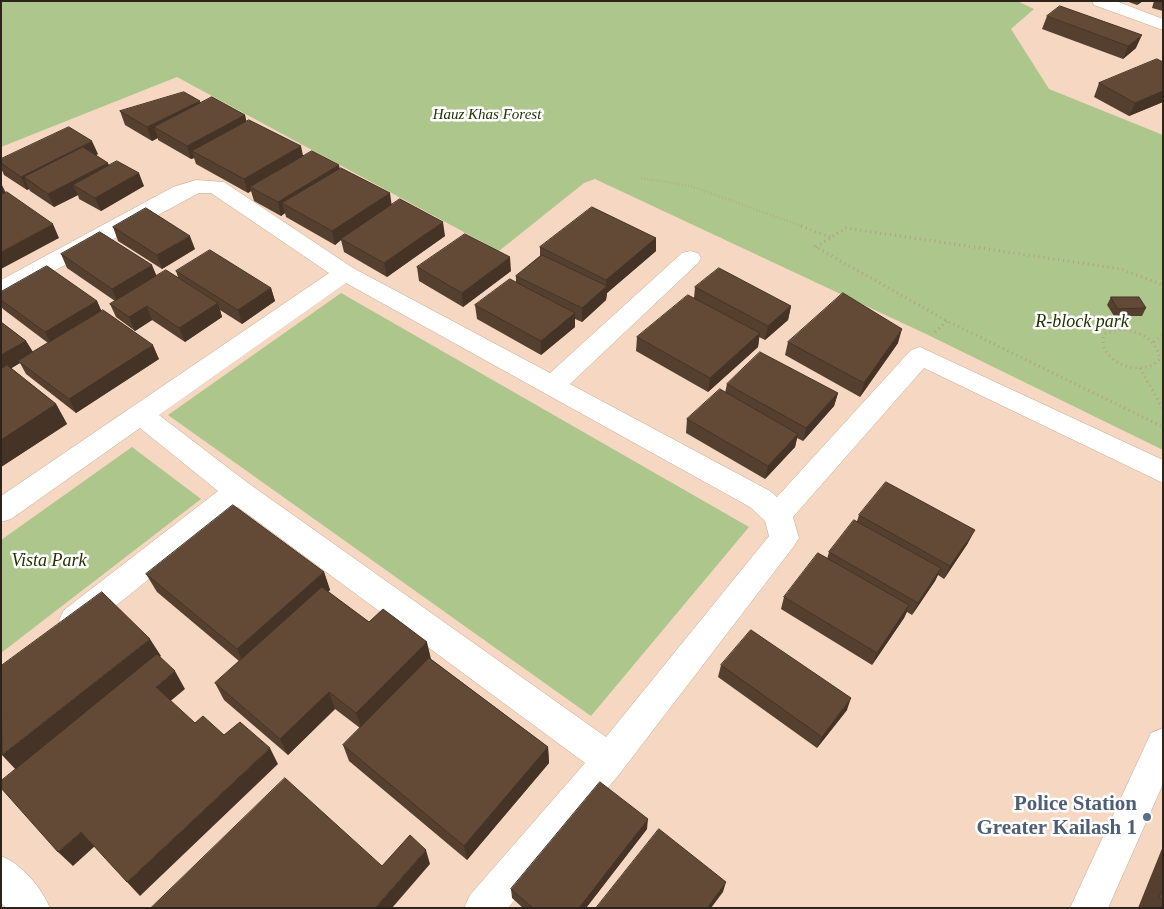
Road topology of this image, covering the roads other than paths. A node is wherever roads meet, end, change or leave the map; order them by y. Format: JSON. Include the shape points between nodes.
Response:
{"nodes":[{"id":1,"x":1100,"y":1,"type":"edge"},
{"id":2,"x":1163,"y":25,"type":"edge"},
{"id":3,"x":690,"y":258,"type":"dead end"},
{"id":4,"x":345,"y":273,"type":"junction"},
{"id":5,"x":1,"y":290,"type":"edge"},
{"id":6,"x":552,"y":386,"type":"junction"},
{"id":7,"x":141,"y":415,"type":"junction"},
{"id":8,"x":1163,"y":472,"type":"edge"},
{"id":9,"x":238,"y":491,"type":"junction"},
{"id":10,"x":1,"y":511,"type":"edge"},
{"id":11,"x":778,"y":515,"type":"junction"},
{"id":12,"x":55,"y":636,"type":"edge"},
{"id":13,"x":1163,"y":744,"type":"edge"},
{"id":14,"x":609,"y":760,"type":"junction"},
{"id":15,"x":1,"y":874,"type":"edge"},
{"id":16,"x":32,"y":908,"type":"edge"},
{"id":17,"x":484,"y":908,"type":"edge"},
{"id":18,"x":1090,"y":908,"type":"edge"}],
"edges":[{"from":1,"to":2,"type":"street"},
{"from":3,"to":6,"type":"street"},
{"from":4,"to":5,"type":"street","via":[[216,187],[196,186]]},
{"from":4,"to":6,"type":"street"},
{"from":4,"to":7,"type":"street"},
{"from":6,"to":11,"type":"street","via":[[760,499]]},
{"from":7,"to":9,"type":"street"},
{"from":7,"to":10,"type":"street"},
{"from":8,"to":11,"type":"street","via":[[920,356]]},
{"from":9,"to":12,"type":"street"},
{"from":9,"to":14,"type":"street"},
{"from":11,"to":14,"type":"street","via":[[784,538]]},
{"from":13,"to":18,"type":"street"},
{"from":14,"to":17,"type":"street"},
{"from":15,"to":16,"type":"street"}]}
